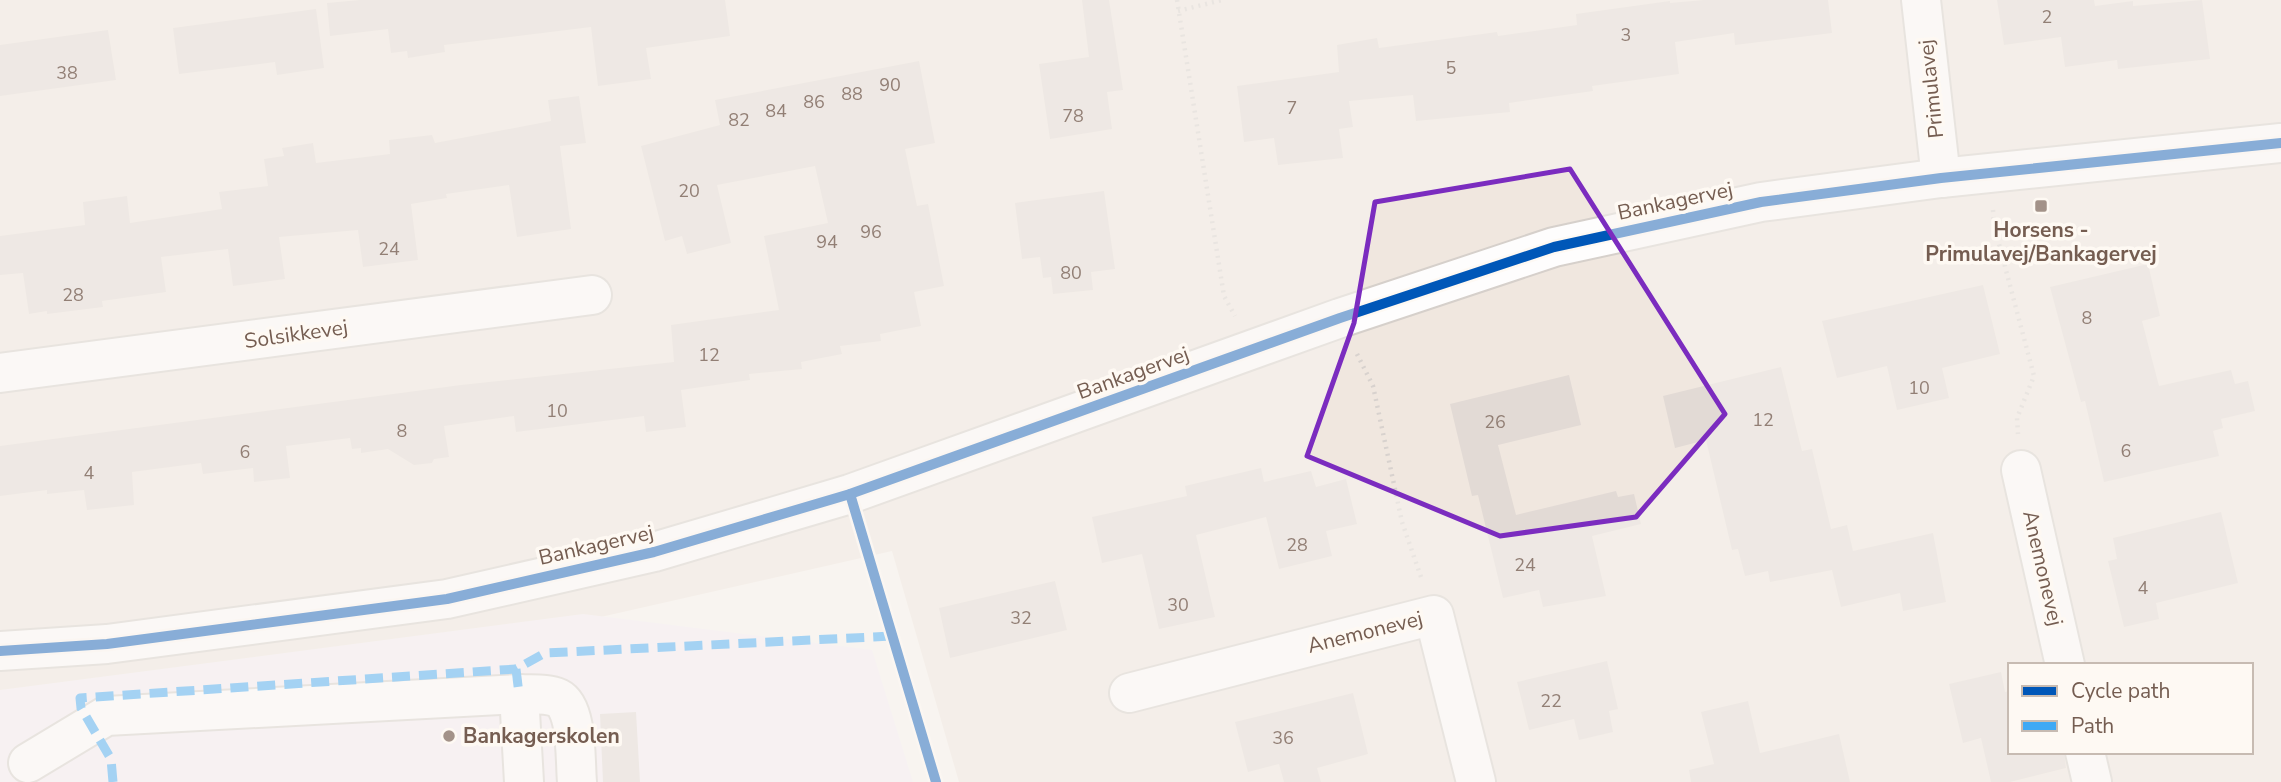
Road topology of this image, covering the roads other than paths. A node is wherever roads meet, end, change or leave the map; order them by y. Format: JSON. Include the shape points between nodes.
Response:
{"nodes":[{"id":1,"x":1921,"y":0,"type":"edge"},
{"id":2,"x":2281,"y":143,"type":"edge"},
{"id":3,"x":1941,"y":178,"type":"junction"},
{"id":4,"x":592,"y":295,"type":"dead end"},
{"id":5,"x":0,"y":373,"type":"edge"},
{"id":6,"x":2021,"y":470,"type":"road end"},
{"id":7,"x":0,"y":651,"type":"edge"},
{"id":8,"x":2065,"y":663,"type":"edge"},
{"id":9,"x":1129,"y":693,"type":"dead end"},
{"id":10,"x":519,"y":694,"type":"junction"},
{"id":11,"x":2085,"y":754,"type":"edge"},
{"id":12,"x":28,"y":763,"type":"dead end"},
{"id":13,"x":524,"y":782,"type":"edge"},
{"id":14,"x":577,"y":782,"type":"edge"},
{"id":15,"x":1476,"y":782,"type":"edge"},
{"id":16,"x":2092,"y":782,"type":"edge"}],
"edges":[{"from":1,"to":3,"type":"street","name":"Primulavej"},
{"from":2,"to":3,"type":"street","name":"Bankagervej"},
{"from":3,"to":7,"type":"street","name":"Bankagervej","via":[[1761,202],[1554,247],[1340,318],[850,494],[654,552],[447,599],[107,644]]},
{"from":4,"to":5,"type":"street","name":"Solsikkevej"},
{"from":6,"to":8,"type":"street","name":"Anemonevej"},
{"from":9,"to":15,"type":"street","name":"Anemonevej","via":[[1434,614]]},
{"from":10,"to":12,"type":"street","via":[[106,716]]},
{"from":10,"to":13,"type":"street"},
{"from":10,"to":14,"type":"street","via":[[550,695],[571,711]]},
{"from":11,"to":16,"type":"street"}]}
